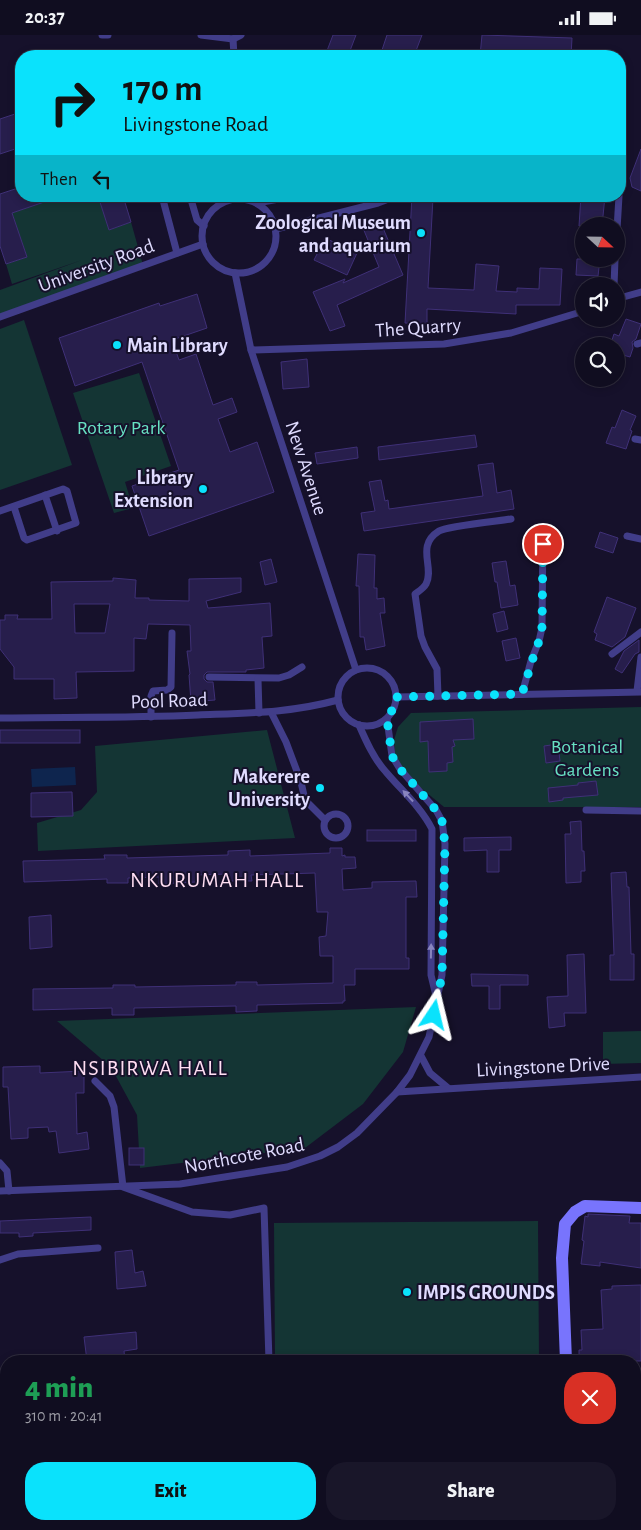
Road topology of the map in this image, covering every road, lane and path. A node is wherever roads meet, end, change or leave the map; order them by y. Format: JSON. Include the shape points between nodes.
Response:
{"nodes":[{"id":1,"x":102,"y":35,"type":"edge"},
{"id":2,"x":108,"y":35,"type":"edge"},
{"id":3,"x":201,"y":35,"type":"edge"},
{"id":4,"x":241,"y":35,"type":"edge"},
{"id":5,"x":233,"y":39,"type":"junction"},
{"id":6,"x":234,"y":50,"type":"edge"},
{"id":7,"x":164,"y":202,"type":"edge"},
{"id":8,"x":192,"y":202,"type":"edge"},
{"id":9,"x":224,"y":202,"type":"edge"},
{"id":10,"x":262,"y":202,"type":"edge"},
{"id":11,"x":381,"y":202,"type":"edge"},
{"id":12,"x":619,"y":202,"type":"edge"},
{"id":13,"x":257,"y":203,"type":"joint"},
{"id":14,"x":618,"y":217,"type":"edge"},
{"id":15,"x":204,"y":226,"type":"junction"},
{"id":16,"x":276,"y":229,"type":"junction"},
{"id":17,"x":203,"y":244,"type":"junction"},
{"id":18,"x":177,"y":253,"type":"junction"},
{"id":19,"x":235,"y":273,"type":"junction"},
{"id":20,"x":641,"y":291,"type":"edge"},
{"id":21,"x":625,"y":296,"type":"edge"},
{"id":22,"x":575,"y":314,"type":"edge"},
{"id":23,"x":0,"y":317,"type":"edge"},
{"id":24,"x":251,"y":350,"type":"junction"},
{"id":25,"x":45,"y":495,"type":"junction"},
{"id":26,"x":14,"y":507,"type":"junction"},
{"id":27,"x":0,"y":511,"type":"edge"},
{"id":28,"x":511,"y":519,"type":"dead end"},
{"id":29,"x":543,"y":527,"type":"dead end"},
{"id":30,"x":56,"y":531,"type":"junction"},
{"id":31,"x":627,"y":536,"type":"dead end"},
{"id":32,"x":641,"y":539,"type":"edge"},
{"id":33,"x":641,"y":632,"type":"edge"},
{"id":34,"x":172,"y":633,"type":"dead end"},
{"id":35,"x":612,"y":654,"type":"dead end"},
{"id":36,"x":641,"y":657,"type":"edge"},
{"id":37,"x":302,"y":667,"type":"dead end"},
{"id":38,"x":356,"y":670,"type":"junction"},
{"id":39,"x":209,"y":677,"type":"dead end"},
{"id":40,"x":258,"y":679,"type":"junction"},
{"id":41,"x":639,"y":691,"type":"edge"},
{"id":42,"x":522,"y":694,"type":"junction"},
{"id":43,"x":438,"y":696,"type":"junction"},
{"id":44,"x":396,"y":697,"type":"junction"},
{"id":45,"x":338,"y":700,"type":"junction"},
{"id":46,"x":259,"y":713,"type":"junction"},
{"id":47,"x":271,"y":713,"type":"junction"},
{"id":48,"x":0,"y":717,"type":"edge"},
{"id":49,"x":151,"y":717,"type":"junction"},
{"id":50,"x":387,"y":719,"type":"junction"},
{"id":51,"x":359,"y":725,"type":"junction"},
{"id":52,"x":586,"y":810,"type":"dead end"},
{"id":53,"x":641,"y":811,"type":"edge"},
{"id":54,"x":325,"y":820,"type":"dead end"},
{"id":55,"x":437,"y":999,"type":"junction"},
{"id":56,"x":421,"y":1056,"type":"junction"},
{"id":57,"x":641,"y":1077,"type":"edge"},
{"id":58,"x":95,"y":1081,"type":"dead end"},
{"id":59,"x":448,"y":1088,"type":"junction"},
{"id":60,"x":397,"y":1092,"type":"junction"},
{"id":61,"x":0,"y":1163,"type":"edge"},
{"id":62,"x":123,"y":1187,"type":"junction"},
{"id":63,"x":0,"y":1191,"type":"edge"},
{"id":64,"x":9,"y":1191,"type":"junction"},
{"id":65,"x":641,"y":1208,"type":"edge"},
{"id":66,"x":98,"y":1248,"type":"dead end"},
{"id":67,"x":0,"y":1260,"type":"edge"},
{"id":68,"x":269,"y":1355,"type":"edge"},
{"id":69,"x":566,"y":1355,"type":"edge"}],
"edges":[{"from":1,"to":2,"type":"lane"},
{"from":3,"to":5,"type":"lane"},
{"from":4,"to":5,"type":"lane"},
{"from":5,"to":6,"type":"lane"},
{"from":7,"to":18,"type":"lane"},
{"from":8,"to":15,"type":"lane","via":[[197,221]]},
{"from":9,"to":15,"type":"lane","via":[[213,209]]},
{"from":10,"to":13,"type":"lane"},
{"from":11,"to":16,"type":"lane"},
{"from":12,"to":14,"type":"lane"},
{"from":13,"to":16,"type":"lane","via":[[269,214]]},
{"from":15,"to":17,"type":"lane"},
{"from":16,"to":19,"type":"lane","via":[[276,240],[266,261],[257,268]]},
{"from":17,"to":18,"type":"lane","name":"University Road"},
{"from":17,"to":19,"type":"lane","via":[[214,263]]},
{"from":18,"to":23,"type":"lane","name":"University Road"},
{"from":19,"to":24,"type":"lane","name":"New Avenue"},
{"from":20,"to":21,"type":"lane"},
{"from":22,"to":24,"type":"lane","name":"The Quarry","via":[[511,333],[444,344]]},
{"from":24,"to":38,"type":"lane","name":"New Avenue"},
{"from":25,"to":26,"type":"lane"},
{"from":25,"to":30,"type":"lane"},
{"from":25,"to":30,"type":"lane","via":[[66,490],[76,521],[74,525]]},
{"from":26,"to":27,"type":"lane"},
{"from":26,"to":30,"type":"lane","via":[[26,540]]},
{"from":28,"to":43,"type":"lane","via":[[440,530],[430,539],[426,555],[429,577],[426,586],[415,594],[421,636],[436,669]]},
{"from":29,"to":42,"type":"lane","via":[[542,627]]},
{"from":31,"to":32,"type":"lane"},
{"from":33,"to":35,"type":"lane"},
{"from":34,"to":49,"type":"lane","via":[[171,687],[153,691]]},
{"from":36,"to":41,"type":"lane"},
{"from":37,"to":40,"type":"lane","via":[[279,678]]},
{"from":38,"to":44,"type":"lane","via":[[375,669],[386,675],[394,685]]},
{"from":38,"to":45,"type":"lane","via":[[344,679]]},
{"from":39,"to":40,"type":"lane"},
{"from":40,"to":46,"type":"lane"},
{"from":41,"to":42,"type":"lane"},
{"from":42,"to":43,"type":"lane"},
{"from":43,"to":44,"type":"lane"},
{"from":44,"to":50,"type":"lane"},
{"from":45,"to":47,"type":"lane","name":"Pool Road"},
{"from":45,"to":51,"type":"lane","via":[[343,713]]},
{"from":46,"to":47,"type":"lane","name":"Pool Road"},
{"from":46,"to":49,"type":"lane","name":"Pool Road"},
{"from":47,"to":54,"type":"lane","via":[[289,750],[305,800]]},
{"from":48,"to":49,"type":"lane","name":"Pool Road"},
{"from":50,"to":51,"type":"lane","via":[[372,726]]},
{"from":50,"to":55,"type":"lane","name":"Northcote Road","via":[[392,756],[436,810],[444,831],[444,947]]},
{"from":55,"to":51,"type":"lane","name":"Northcote Road","one_way":true,"via":[[431,975],[432,829],[421,811],[384,771]]},
{"from":52,"to":53,"type":"lane"},
{"from":55,"to":56,"type":"lane","name":"Northcote Road","via":[[429,1037]]},
{"from":56,"to":59,"type":"lane","name":"Livingstone Drive","via":[[430,1073]]},
{"from":56,"to":60,"type":"lane","name":"Northcote Road"},
{"from":57,"to":59,"type":"lane","name":"Livingstone Drive"},
{"from":58,"to":62,"type":"lane","via":[[110,1096],[114,1107]]},
{"from":59,"to":60,"type":"lane","name":"Livingstone Drive"},
{"from":60,"to":62,"type":"lane","name":"Northcote Road","via":[[357,1133],[320,1156],[287,1167],[244,1175],[180,1184]]},
{"from":61,"to":64,"type":"lane","via":[[8,1171]]},
{"from":62,"to":64,"type":"lane","name":"Northcote Road"},
{"from":62,"to":68,"type":"lane","via":[[192,1212],[230,1215],[264,1208]]},
{"from":63,"to":64,"type":"lane","name":"Northcote Road"},
{"from":65,"to":69,"type":"street","via":[[585,1206],[575,1212],[566,1224],[562,1258]]},
{"from":66,"to":67,"type":"lane","via":[[18,1254]]}]}
